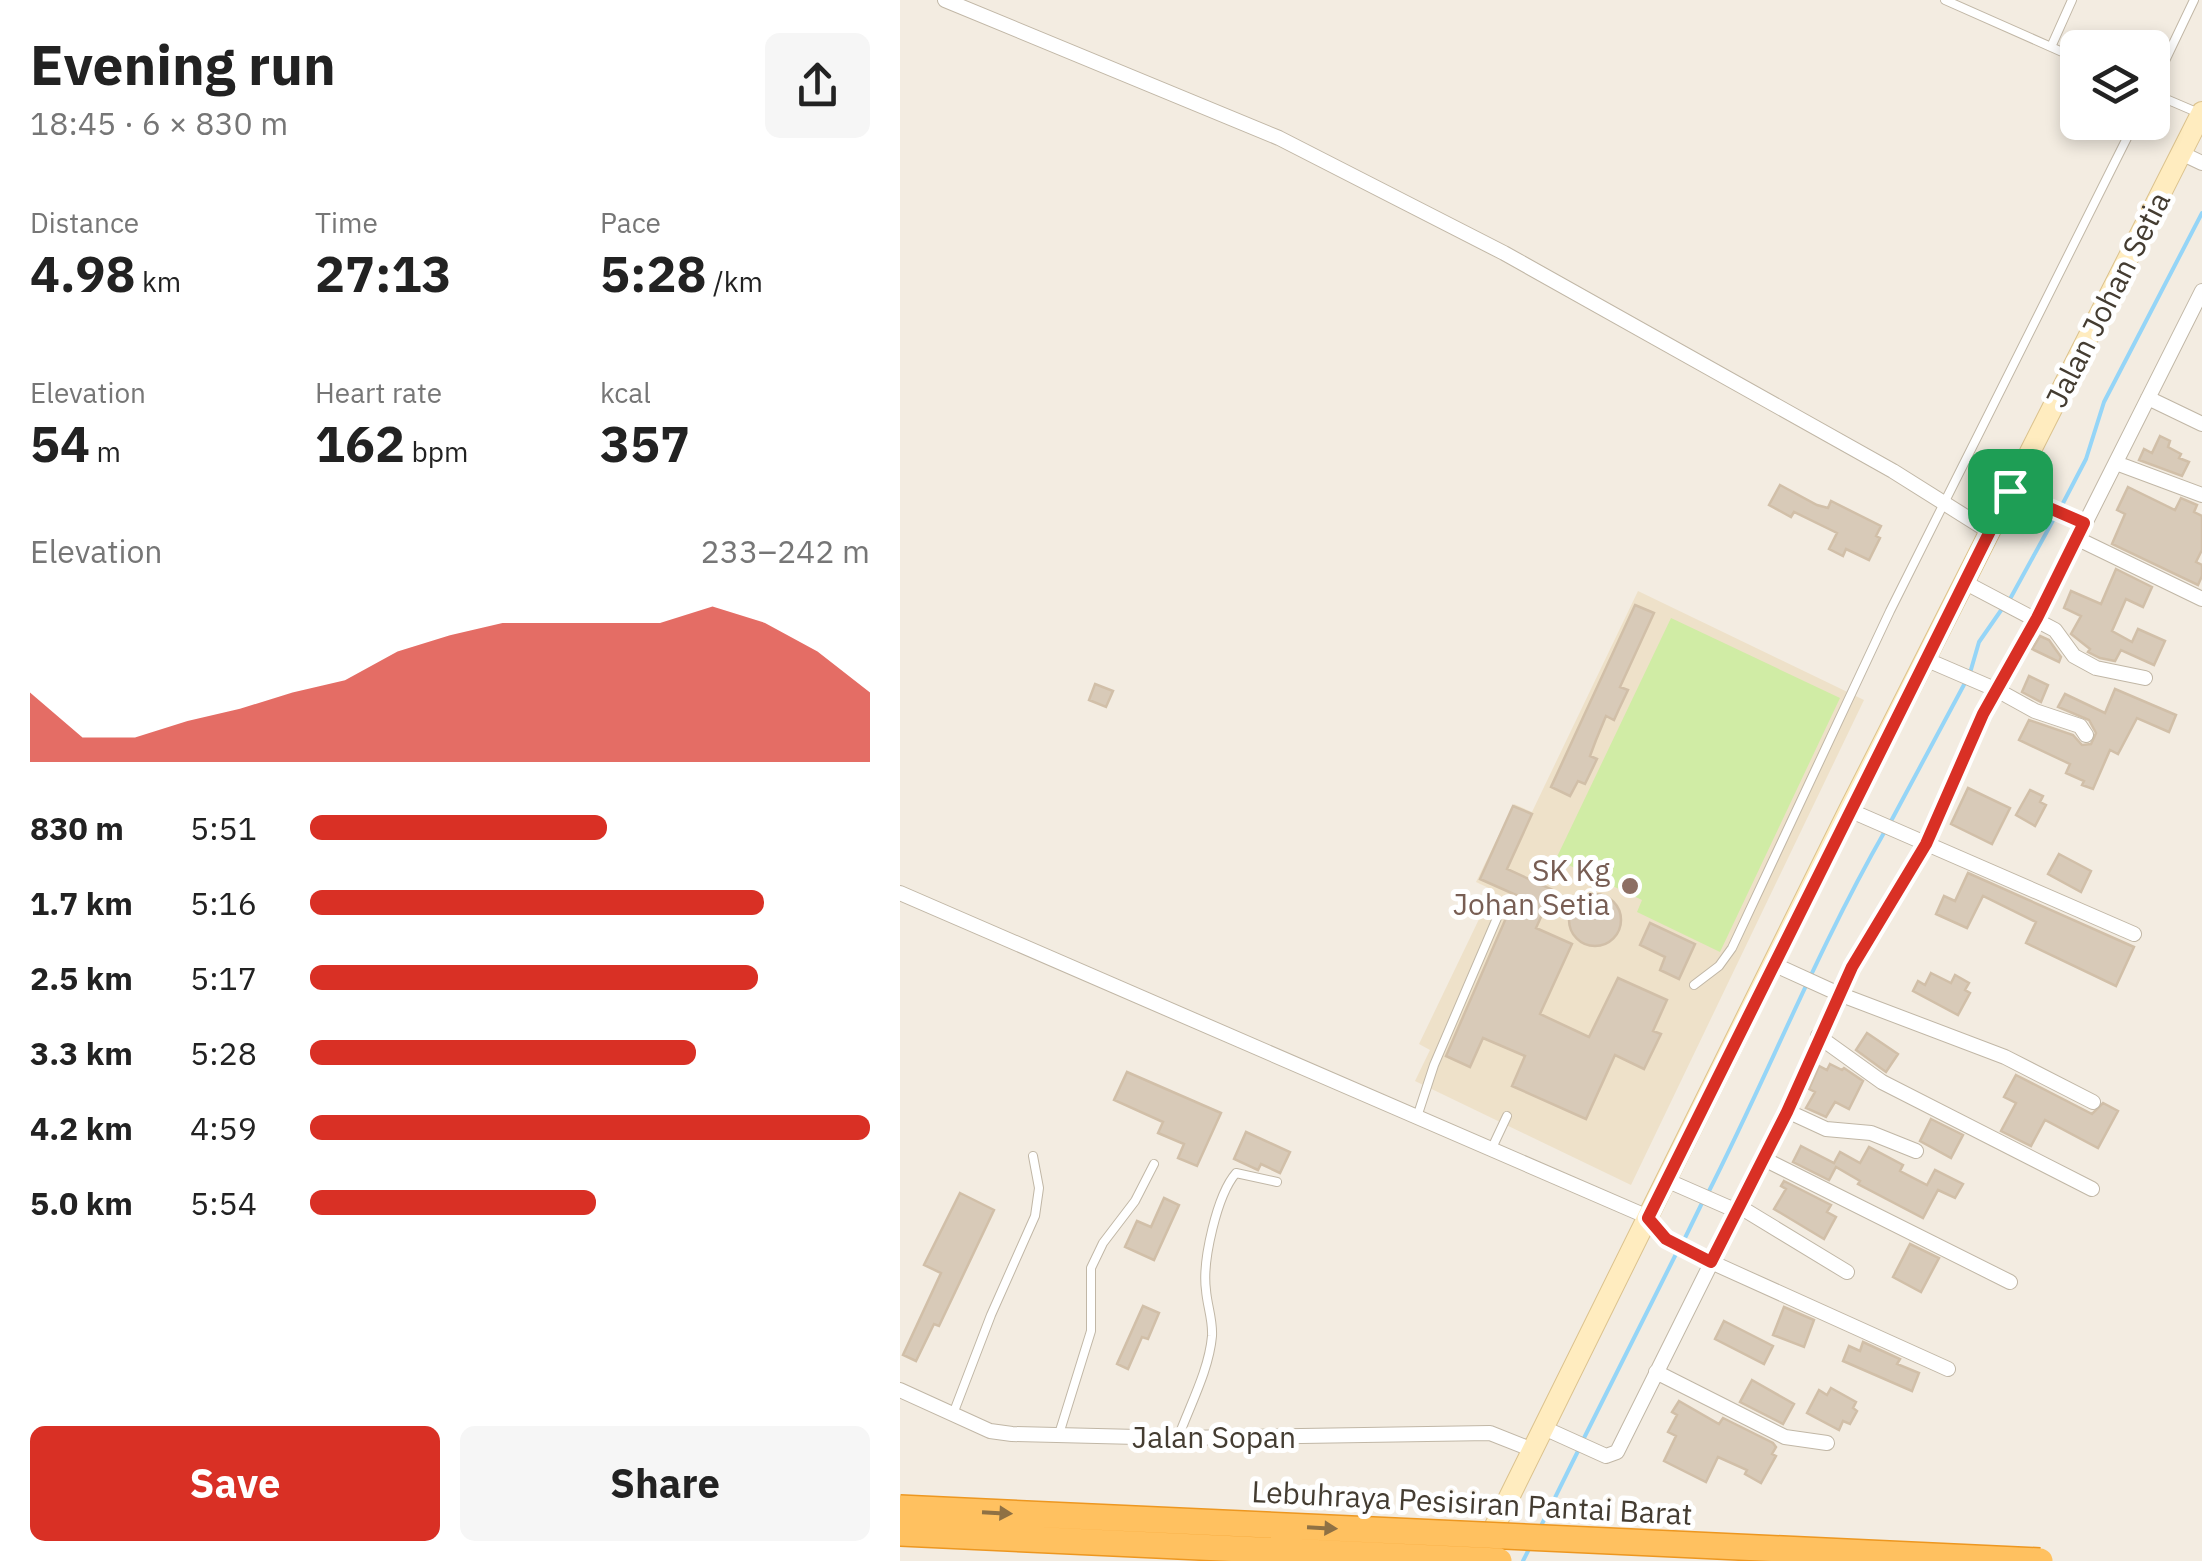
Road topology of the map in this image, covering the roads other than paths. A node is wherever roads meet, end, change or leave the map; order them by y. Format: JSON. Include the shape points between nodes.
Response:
{"nodes":[{"id":1,"x":946,"y":0,"type":"edge"},
{"id":2,"x":1945,"y":0,"type":"edge"},
{"id":3,"x":2072,"y":0,"type":"edge"},
{"id":4,"x":2194,"y":0,"type":"edge"},
{"id":5,"x":2050,"y":47,"type":"junction"},
{"id":6,"x":2060,"y":51,"type":"edge"},
{"id":7,"x":2170,"y":51,"type":"edge"},
{"id":8,"x":2170,"y":98,"type":"edge"},
{"id":9,"x":2201,"y":113,"type":"edge"},
{"id":10,"x":2127,"y":140,"type":"edge"},
{"id":11,"x":2195,"y":159,"type":"edge"},
{"id":12,"x":2202,"y":292,"type":"edge"},
{"id":13,"x":2148,"y":398,"type":"junction"},
{"id":14,"x":2202,"y":424,"type":"edge"},
{"id":15,"x":2116,"y":462,"type":"junction"},
{"id":16,"x":2020,"y":495,"type":"junction"},
{"id":17,"x":2202,"y":495,"type":"edge"},
{"id":18,"x":1945,"y":503,"type":"junction"},
{"id":19,"x":2080,"y":521,"type":"junction"},
{"id":20,"x":1990,"y":532,"type":"junction"},
{"id":21,"x":2076,"y":538,"type":"junction"},
{"id":22,"x":1973,"y":586,"type":"junction"},
{"id":23,"x":2202,"y":599,"type":"edge"},
{"id":24,"x":2032,"y":616,"type":"junction"},
{"id":25,"x":1934,"y":663,"type":"junction"},
{"id":26,"x":2146,"y":678,"type":"dead end"},
{"id":27,"x":1994,"y":688,"type":"junction"},
{"id":28,"x":2086,"y":735,"type":"dead end"},
{"id":29,"x":1849,"y":810,"type":"junction"},
{"id":30,"x":1922,"y":841,"type":"junction"},
{"id":31,"x":900,"y":893,"type":"edge"},
{"id":32,"x":1500,"y":911,"type":"dead end"},
{"id":33,"x":2134,"y":934,"type":"dead end"},
{"id":34,"x":1782,"y":968,"type":"junction"},
{"id":35,"x":1694,"y":985,"type":"dead end"},
{"id":36,"x":1834,"y":992,"type":"junction"},
{"id":37,"x":1818,"y":1036,"type":"junction"},
{"id":38,"x":2093,"y":1102,"type":"dead end"},
{"id":39,"x":1787,"y":1112,"type":"junction"},
{"id":40,"x":1507,"y":1116,"type":"dead end"},
{"id":41,"x":1417,"y":1117,"type":"junction"},
{"id":42,"x":1491,"y":1150,"type":"junction"},
{"id":43,"x":1916,"y":1152,"type":"dead end"},
{"id":44,"x":1032,"y":1156,"type":"dead end"},
{"id":45,"x":1764,"y":1159,"type":"junction"},
{"id":46,"x":1154,"y":1164,"type":"dead end"},
{"id":47,"x":1666,"y":1180,"type":"junction"},
{"id":48,"x":1277,"y":1182,"type":"dead end"},
{"id":49,"x":2092,"y":1189,"type":"dead end"},
{"id":50,"x":1735,"y":1207,"type":"junction"},
{"id":51,"x":1648,"y":1218,"type":"junction"},
{"id":52,"x":1707,"y":1260,"type":"junction"},
{"id":53,"x":1848,"y":1272,"type":"dead end"},
{"id":54,"x":2010,"y":1282,"type":"dead end"},
{"id":55,"x":1948,"y":1369,"type":"dead end"},
{"id":56,"x":1656,"y":1372,"type":"junction"},
{"id":57,"x":900,"y":1390,"type":"edge"},
{"id":58,"x":953,"y":1414,"type":"junction"},
{"id":59,"x":1544,"y":1428,"type":"junction"},
{"id":60,"x":1059,"y":1434,"type":"junction"},
{"id":61,"x":1178,"y":1438,"type":"junction"},
{"id":62,"x":1827,"y":1443,"type":"dead end"},
{"id":63,"x":1533,"y":1450,"type":"junction"},
{"id":64,"x":900,"y":1508,"type":"edge"},
{"id":65,"x":900,"y":1533,"type":"edge"},
{"id":66,"x":1478,"y":1561,"type":"edge"},
{"id":67,"x":1499,"y":1561,"type":"edge"},
{"id":68,"x":2040,"y":1561,"type":"edge"}],
"edges":[{"from":1,"to":18,"type":"street","via":[[1296,147],[1504,253]]},
{"from":2,"to":5,"type":"lane"},
{"from":3,"to":5,"type":"lane"},
{"from":4,"to":7,"type":"lane"},
{"from":5,"to":6,"type":"lane"},
{"from":8,"to":9,"type":"lane"},
{"from":9,"to":11,"type":"main road","name":"Jalan Johan Setia"},
{"from":10,"to":18,"type":"lane"},
{"from":11,"to":16,"type":"main road","name":"Jalan Johan Setia"},
{"from":12,"to":13,"type":"street"},
{"from":13,"to":14,"type":"street"},
{"from":13,"to":15,"type":"street"},
{"from":15,"to":17,"type":"street"},
{"from":15,"to":19,"type":"street"},
{"from":16,"to":19,"type":"street"},
{"from":16,"to":20,"type":"main road","name":"Jalan Johan Setia"},
{"from":18,"to":20,"type":"street"},
{"from":18,"to":35,"type":"lane","via":[[1732,948]]},
{"from":19,"to":21,"type":"street"},
{"from":20,"to":22,"type":"main road","name":"Jalan Johan Setia"},
{"from":21,"to":23,"type":"street"},
{"from":21,"to":24,"type":"street"},
{"from":22,"to":24,"type":"street"},
{"from":22,"to":25,"type":"main road","name":"Jalan Johan Setia"},
{"from":24,"to":26,"type":"street","via":[[2096,668]]},
{"from":24,"to":27,"type":"street"},
{"from":25,"to":27,"type":"street"},
{"from":25,"to":29,"type":"main road","name":"Jalan Johan Setia"},
{"from":27,"to":28,"type":"street","via":[[2080,726]]},
{"from":27,"to":30,"type":"street"},
{"from":29,"to":30,"type":"street"},
{"from":29,"to":34,"type":"main road","name":"Jalan Johan Setia"},
{"from":30,"to":33,"type":"street"},
{"from":30,"to":36,"type":"street"},
{"from":31,"to":41,"type":"street"},
{"from":32,"to":41,"type":"lane"},
{"from":34,"to":36,"type":"street"},
{"from":34,"to":47,"type":"main road","name":"Jalan Johan Setia"},
{"from":36,"to":37,"type":"street"},
{"from":36,"to":38,"type":"street","via":[[2005,1057]]},
{"from":37,"to":39,"type":"street"},
{"from":37,"to":49,"type":"street","via":[[1882,1082]]},
{"from":39,"to":43,"type":"street"},
{"from":39,"to":45,"type":"street"},
{"from":40,"to":42,"type":"lane"},
{"from":41,"to":42,"type":"street"},
{"from":42,"to":51,"type":"street"},
{"from":44,"to":58,"type":"lane","via":[[1039,1188],[1035,1216]]},
{"from":45,"to":50,"type":"street"},
{"from":45,"to":54,"type":"street"},
{"from":46,"to":60,"type":"lane","via":[[1090,1268],[1088,1346]]},
{"from":47,"to":50,"type":"street"},
{"from":47,"to":51,"type":"main road","name":"Jalan Johan Setia"},
{"from":48,"to":61,"type":"lane","via":[[1236,1173],[1224,1194],[1206,1258],[1210,1349]]},
{"from":50,"to":52,"type":"street"},
{"from":50,"to":53,"type":"street"},
{"from":51,"to":52,"type":"street","via":[[1666,1239]]},
{"from":51,"to":59,"type":"main road","name":"Jalan Johan Setia"},
{"from":52,"to":55,"type":"street"},
{"from":52,"to":56,"type":"street"},
{"from":56,"to":59,"type":"street","via":[[1617,1452],[1606,1456]]},
{"from":56,"to":62,"type":"street","via":[[1784,1436]]},
{"from":57,"to":58,"type":"street","name":"Jalan Sopan"},
{"from":58,"to":60,"type":"street","name":"Jalan Sopan","via":[[990,1430]]},
{"from":59,"to":63,"type":"main road","name":"Jalan Johan Setia"},
{"from":60,"to":61,"type":"street","name":"Jalan Sopan"},
{"from":61,"to":63,"type":"street","name":"Jalan Sopan","via":[[1490,1433]]},
{"from":63,"to":66,"type":"main road","name":"Jalan Johan Setia"},
{"from":64,"to":68,"type":"highway","name":"Lebuhraya Pesisiran Pantai Barat","one_way":true,"bridge":true},
{"from":65,"to":67,"type":"highway","name":"Lebuhraya Pesisiran Pantai Barat","bridge":true}]}
